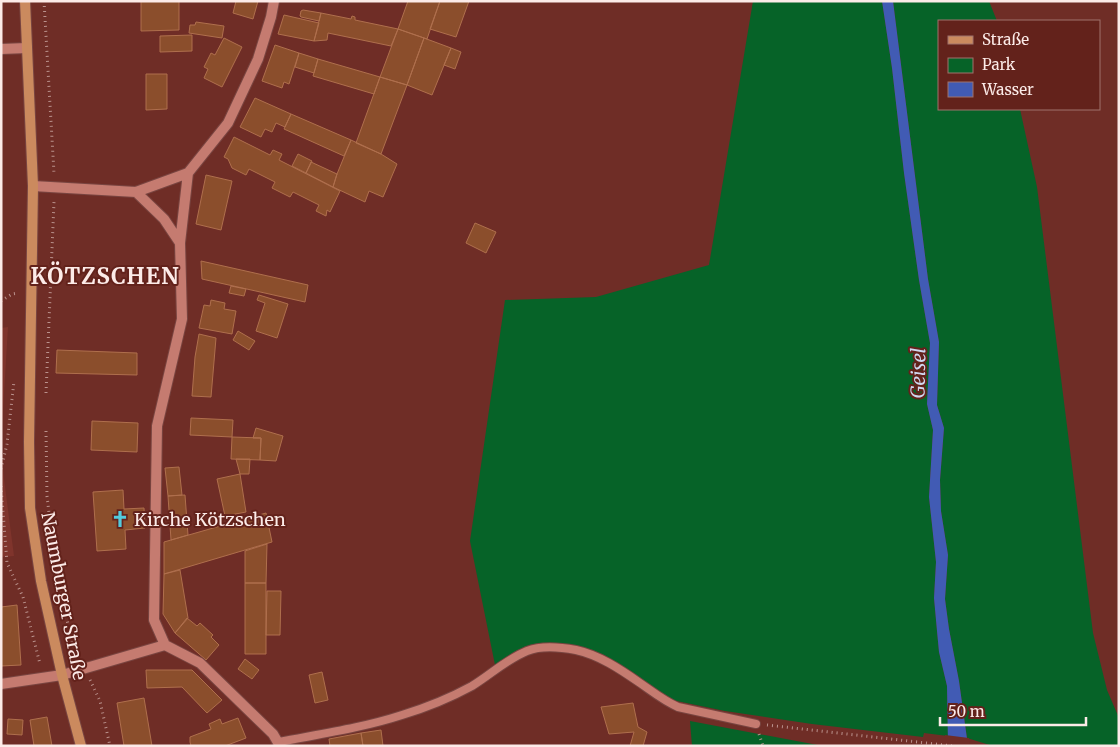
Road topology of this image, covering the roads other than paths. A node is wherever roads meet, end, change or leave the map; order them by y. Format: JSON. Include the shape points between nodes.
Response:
{"nodes":[{"id":1,"x":25,"y":1,"type":"edge"},
{"id":2,"x":274,"y":1,"type":"edge"},
{"id":3,"x":27,"y":48,"type":"junction"},
{"id":4,"x":1,"y":49,"type":"edge"},
{"id":5,"x":188,"y":173,"type":"junction"},
{"id":6,"x":33,"y":186,"type":"junction"},
{"id":7,"x":136,"y":192,"type":"junction"},
{"id":8,"x":180,"y":243,"type":"junction"},
{"id":9,"x":165,"y":645,"type":"junction"},
{"id":10,"x":62,"y":675,"type":"junction"},
{"id":11,"x":1,"y":684,"type":"edge"},
{"id":12,"x":756,"y":724,"type":"road end"},
{"id":13,"x":279,"y":744,"type":"edge"},
{"id":14,"x":81,"y":746,"type":"edge"}],
"edges":[{"from":1,"to":3,"type":"street","name":"Naumburger Straße"},
{"from":2,"to":5,"type":"street","via":[[258,59],[228,122]]},
{"from":3,"to":4,"type":"street"},
{"from":3,"to":6,"type":"street","name":"Naumburger Straße"},
{"from":5,"to":7,"type":"street"},
{"from":5,"to":8,"type":"street"},
{"from":6,"to":7,"type":"street"},
{"from":6,"to":10,"type":"street","name":"Naumburger Straße","via":[[30,508],[41,581]]},
{"from":7,"to":8,"type":"street","via":[[164,219]]},
{"from":8,"to":9,"type":"street","via":[[182,319],[157,426],[154,620]]},
{"from":9,"to":10,"type":"street"},
{"from":9,"to":13,"type":"street","via":[[200,662],[273,734]]},
{"from":10,"to":11,"type":"street"},
{"from":10,"to":14,"type":"street","name":"Naumburger Straße"},
{"from":12,"to":13,"type":"lane","via":[[678,707],[600,658],[548,647],[528,651],[451,697],[402,715]]}]}
